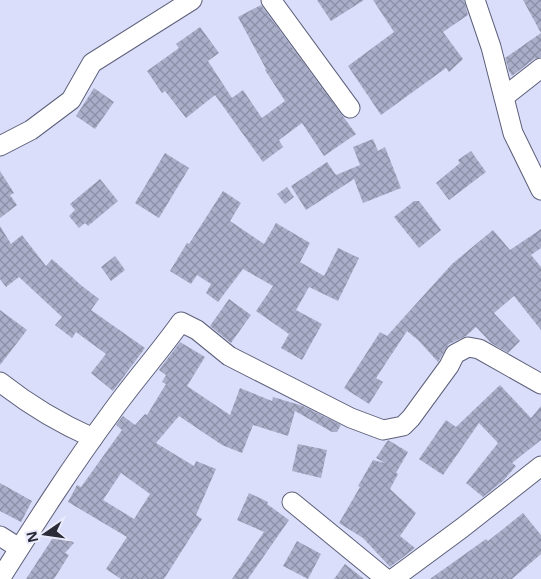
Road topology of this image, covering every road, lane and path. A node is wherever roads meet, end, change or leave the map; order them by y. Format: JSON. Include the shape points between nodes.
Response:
{"nodes":[{"id":1,"x":192,"y":0,"type":"edge"},
{"id":2,"x":272,"y":0,"type":"edge"},
{"id":3,"x":475,"y":0,"type":"edge"},
{"id":4,"x":541,"y":68,"type":"edge"},
{"id":5,"x":504,"y":97,"type":"junction"},
{"id":6,"x":350,"y":108,"type":"dead end"},
{"id":7,"x":0,"y":146,"type":"edge"},
{"id":8,"x":541,"y":190,"type":"edge"},
{"id":9,"x":0,"y":382,"type":"edge"},
{"id":10,"x":541,"y":384,"type":"edge"},
{"id":11,"x":93,"y":438,"type":"junction"},
{"id":12,"x":541,"y":466,"type":"edge"},
{"id":13,"x":292,"y":502,"type":"dead end"},
{"id":14,"x":0,"y":536,"type":"edge"},
{"id":15,"x":19,"y":548,"type":"junction"},
{"id":16,"x":0,"y":579,"type":"edge"},
{"id":17,"x":386,"y":579,"type":"edge"},
{"id":18,"x":394,"y":579,"type":"edge"}],
"edges":[{"from":1,"to":7,"type":"street","via":[[92,62],[71,100],[31,130]]},
{"from":2,"to":6,"type":"street"},
{"from":3,"to":5,"type":"street"},
{"from":4,"to":5,"type":"street"},
{"from":5,"to":8,"type":"street","via":[[512,133]]},
{"from":9,"to":11,"type":"street","via":[[62,424]]},
{"from":10,"to":11,"type":"street","via":[[478,349],[468,347],[455,354],[412,418],[403,426],[383,430],[351,418],[229,356],[197,330],[181,322]]},
{"from":11,"to":15,"type":"street"},
{"from":12,"to":18,"type":"street"},
{"from":13,"to":17,"type":"street"},
{"from":14,"to":15,"type":"street"},
{"from":15,"to":16,"type":"street"}]}
